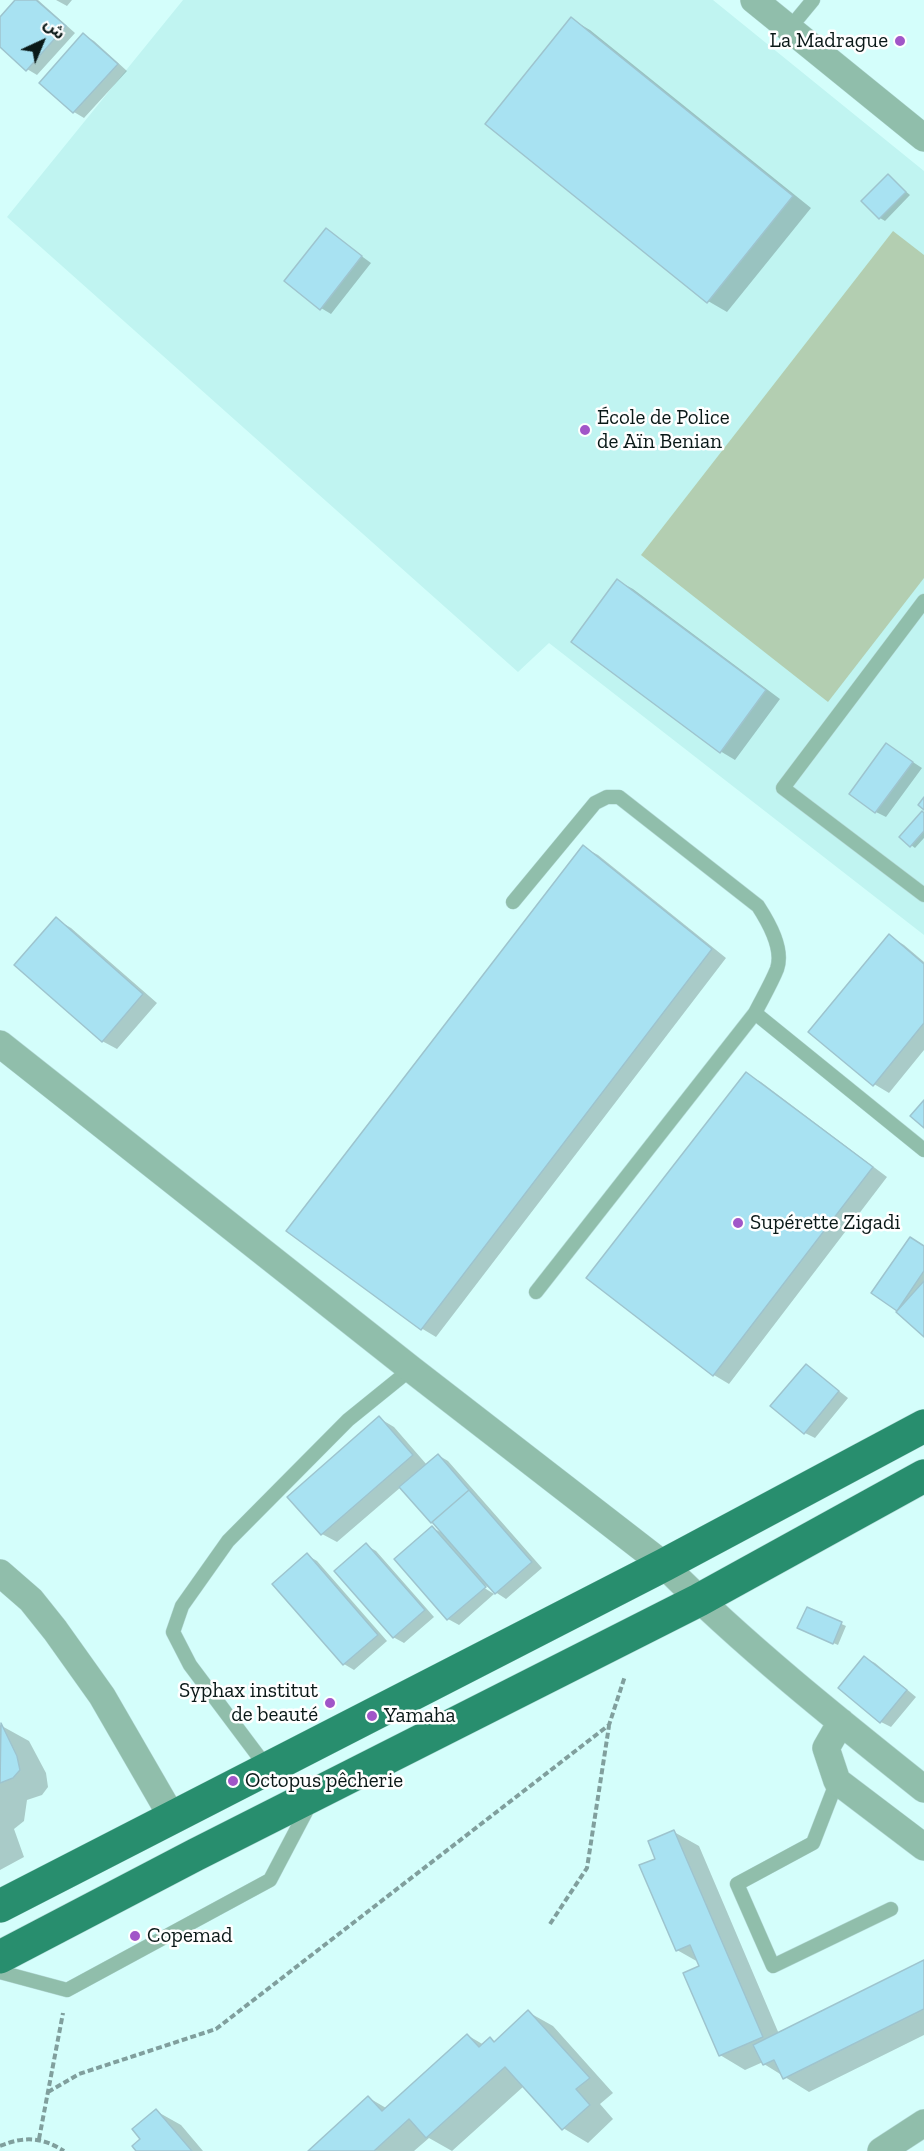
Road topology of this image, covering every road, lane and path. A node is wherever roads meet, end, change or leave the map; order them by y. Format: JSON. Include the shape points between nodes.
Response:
{"nodes":[{"id":1,"x":754,"y":0,"type":"edge"},
{"id":2,"x":813,"y":0,"type":"edge"},
{"id":3,"x":789,"y":28,"type":"junction"},
{"id":4,"x":924,"y":138,"type":"edge"},
{"id":5,"x":924,"y":601,"type":"edge"},
{"id":6,"x":924,"y":896,"type":"edge"},
{"id":7,"x":513,"y":902,"type":"dead end"},
{"id":8,"x":755,"y":1013,"type":"junction"},
{"id":9,"x":0,"y":1044,"type":"edge"},
{"id":10,"x":924,"y":1150,"type":"edge"},
{"id":11,"x":536,"y":1292,"type":"dead end"},
{"id":12,"x":411,"y":1369,"type":"junction"},
{"id":13,"x":924,"y":1426,"type":"edge"},
{"id":14,"x":924,"y":1476,"type":"edge"},
{"id":15,"x":664,"y":1565,"type":"junction"},
{"id":16,"x":0,"y":1573,"type":"edge"},
{"id":17,"x":699,"y":1600,"type":"junction"},
{"id":18,"x":640,"y":1630,"type":"junction"},
{"id":19,"x":841,"y":1722,"type":"junction"},
{"id":20,"x":609,"y":1725,"type":"junction"},
{"id":21,"x":268,"y":1769,"type":"junction"},
{"id":22,"x":837,"y":1781,"type":"junction"},
{"id":23,"x":924,"y":1789,"type":"edge"},
{"id":24,"x":315,"y":1794,"type":"junction"},
{"id":25,"x":172,"y":1817,"type":"junction"},
{"id":26,"x":924,"y":1846,"type":"edge"},
{"id":27,"x":0,"y":1906,"type":"edge"},
{"id":28,"x":891,"y":1909,"type":"dead end"},
{"id":29,"x":550,"y":1924,"type":"dead end"},
{"id":30,"x":0,"y":1958,"type":"edge"},
{"id":31,"x":0,"y":1972,"type":"edge"},
{"id":32,"x":67,"y":1990,"type":"junction"},
{"id":33,"x":48,"y":2092,"type":"junction"},
{"id":34,"x":924,"y":2123,"type":"edge"},
{"id":35,"x":39,"y":2139,"type":"junction"},
{"id":36,"x":0,"y":2146,"type":"edge"},
{"id":37,"x":64,"y":2151,"type":"edge"},
{"id":38,"x":881,"y":2151,"type":"edge"}],
"edges":[{"from":1,"to":3,"type":"street"},
{"from":2,"to":3,"type":"lane"},
{"from":3,"to":4,"type":"street"},
{"from":5,"to":6,"type":"lane","via":[[783,788]]},
{"from":7,"to":8,"type":"lane","via":[[595,803],[619,797],[758,906],[769,922],[778,949],[778,967]]},
{"from":8,"to":10,"type":"lane"},
{"from":8,"to":11,"type":"lane"},
{"from":9,"to":12,"type":"street"},
{"from":12,"to":15,"type":"street"},
{"from":12,"to":21,"type":"lane","via":[[348,1420],[228,1541],[182,1606],[173,1632],[190,1665]]},
{"from":13,"to":15,"type":"main road"},
{"from":14,"to":17,"type":"main road"},
{"from":15,"to":17,"type":"street"},
{"from":15,"to":21,"type":"main road"},
{"from":16,"to":25,"type":"street","via":[[31,1600],[56,1630],[102,1696]]},
{"from":17,"to":18,"type":"main road"},
{"from":17,"to":19,"type":"street"},
{"from":18,"to":20,"type":"path"},
{"from":18,"to":24,"type":"main road"},
{"from":19,"to":22,"type":"street","via":[[826,1749]]},
{"from":19,"to":23,"type":"street"},
{"from":20,"to":29,"type":"path","via":[[587,1868]]},
{"from":20,"to":33,"type":"path","via":[[216,2029],[79,2074]]},
{"from":21,"to":25,"type":"main road"},
{"from":22,"to":26,"type":"street"},
{"from":22,"to":28,"type":"lane","via":[[813,1843],[737,1884],[773,1966]]},
{"from":24,"to":30,"type":"main road"},
{"from":24,"to":32,"type":"lane","via":[[270,1880]]},
{"from":25,"to":27,"type":"main road"},
{"from":31,"to":32,"type":"lane"},
{"from":32,"to":33,"type":"path"},
{"from":33,"to":35,"type":"path"},
{"from":34,"to":38,"type":"street"},
{"from":35,"to":36,"type":"path","via":[[15,2139]]},
{"from":35,"to":37,"type":"path"}]}
